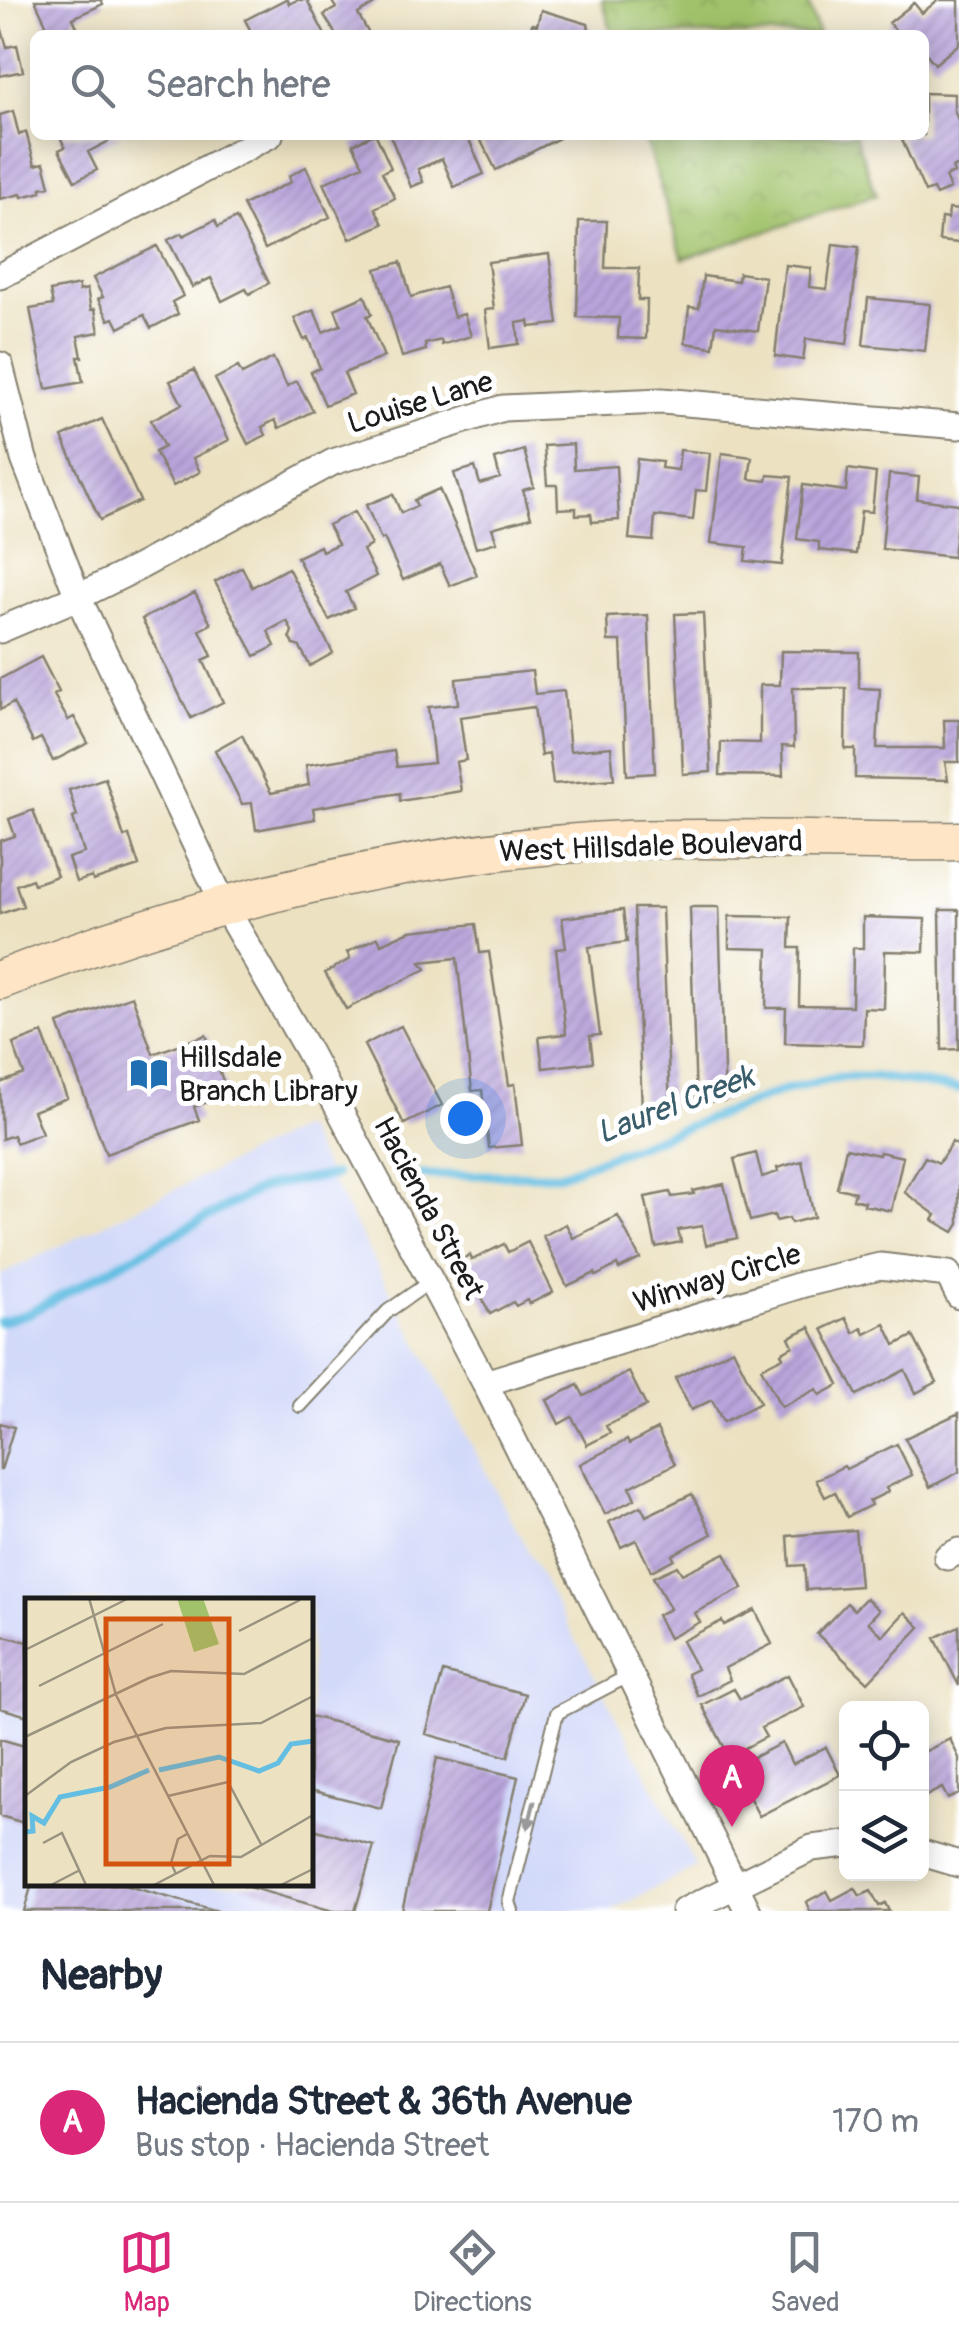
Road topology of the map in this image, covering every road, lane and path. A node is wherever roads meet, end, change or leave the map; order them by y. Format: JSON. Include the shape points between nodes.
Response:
{"nodes":[{"id":1,"x":260,"y":140,"type":"edge"},
{"id":2,"x":0,"y":276,"type":"edge"},
{"id":3,"x":0,"y":365,"type":"edge"},
{"id":4,"x":959,"y":426,"type":"edge"},
{"id":5,"x":78,"y":597,"type":"junction"},
{"id":6,"x":0,"y":630,"type":"edge"},
{"id":7,"x":959,"y":841,"type":"edge"},
{"id":8,"x":226,"y":906,"type":"junction"},
{"id":9,"x":0,"y":980,"type":"edge"},
{"id":10,"x":432,"y":1282,"type":"junction"},
{"id":11,"x":959,"y":1296,"type":"edge"},
{"id":12,"x":485,"y":1383,"type":"junction"},
{"id":13,"x":300,"y":1406,"type":"dead end"},
{"id":14,"x":630,"y":1675,"type":"junction"},
{"id":15,"x":839,"y":1845,"type":"edge"},
{"id":16,"x":929,"y":1856,"type":"edge"},
{"id":17,"x":959,"y":1864,"type":"edge"},
{"id":18,"x":734,"y":1885,"type":"junction"},
{"id":19,"x":510,"y":1907,"type":"edge"},
{"id":20,"x":684,"y":1911,"type":"edge"},
{"id":21,"x":748,"y":1911,"type":"edge"}],
"edges":[{"from":1,"to":2,"type":"street"},
{"from":3,"to":5,"type":"street","name":"Hacienda Street","via":[[24,458]]},
{"from":4,"to":5,"type":"street","name":"Louise Lane","via":[[662,402],[503,408],[333,462]]},
{"from":5,"to":6,"type":"street","name":"Louise Lane"},
{"from":5,"to":8,"type":"street","name":"Hacienda Street"},
{"from":7,"to":8,"type":"main road","name":"West Hillsdale Boulevard","via":[[746,838],[556,845],[355,875]]},
{"from":8,"to":9,"type":"main road","name":"West Hillsdale Boulevard"},
{"from":8,"to":10,"type":"street","name":"Hacienda Street"},
{"from":10,"to":12,"type":"street","name":"Hacienda Street"},
{"from":10,"to":13,"type":"lane","via":[[388,1311]]},
{"from":11,"to":12,"type":"street","name":"Winway Circle","via":[[948,1274],[880,1266]]},
{"from":12,"to":14,"type":"street","name":"Hacienda Street"},
{"from":14,"to":18,"type":"street","name":"Hacienda Street"},
{"from":14,"to":19,"type":"lane","one_way":true,"via":[[557,1712]]},
{"from":15,"to":18,"type":"street","via":[[812,1848]]},
{"from":16,"to":17,"type":"street"},
{"from":18,"to":20,"type":"street"},
{"from":18,"to":21,"type":"street","name":"Hacienda Street"}]}
